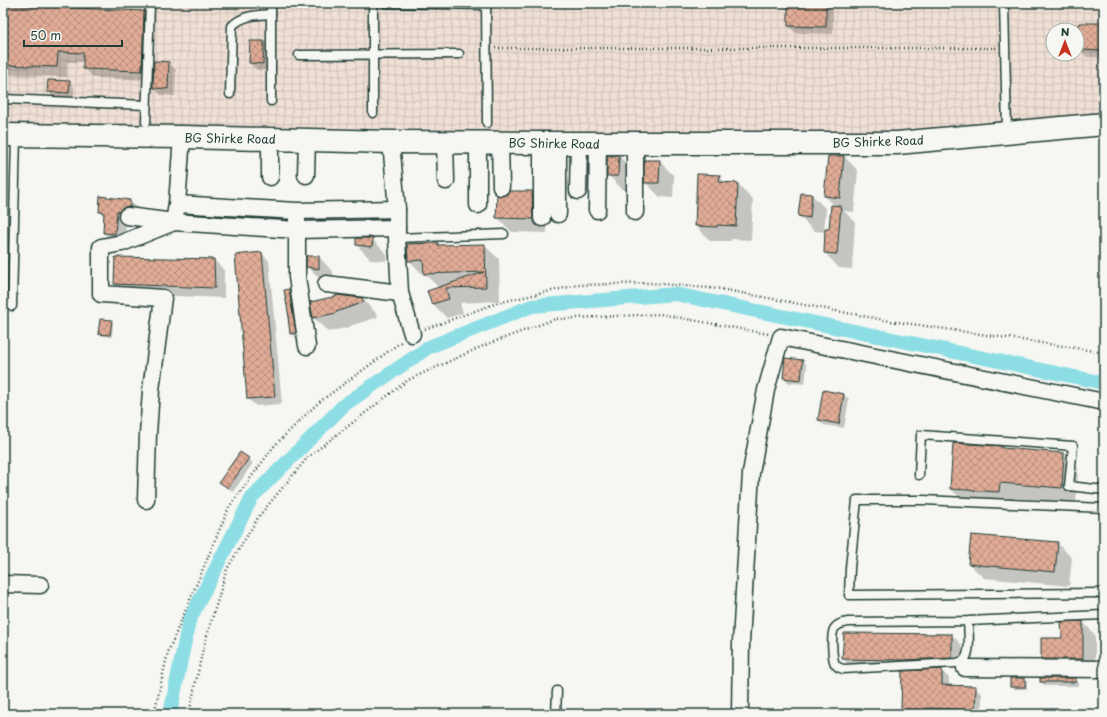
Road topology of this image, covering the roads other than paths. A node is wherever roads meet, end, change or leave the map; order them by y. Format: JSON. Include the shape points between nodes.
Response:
{"nodes":[{"id":1,"x":150,"y":3,"type":"edge"},
{"id":2,"x":271,"y":3,"type":"edge"},
{"id":3,"x":373,"y":3,"type":"edge"},
{"id":4,"x":385,"y":3,"type":"edge"},
{"id":5,"x":1004,"y":3,"type":"edge"},
{"id":6,"x":486,"y":4,"type":"edge"},
{"id":7,"x":271,"y":14,"type":"junction"},
{"id":8,"x":459,"y":54,"type":"dead end"},
{"id":9,"x":299,"y":55,"type":"dead end"},
{"id":10,"x":373,"y":55,"type":"junction"},
{"id":11,"x":230,"y":94,"type":"dead end"},
{"id":12,"x":3,"y":99,"type":"edge"},
{"id":13,"x":271,"y":101,"type":"dead end"},
{"id":14,"x":146,"y":105,"type":"junction"},
{"id":15,"x":372,"y":113,"type":"dead end"},
{"id":16,"x":146,"y":122,"type":"dead end"},
{"id":17,"x":1104,"y":124,"type":"edge"},
{"id":18,"x":482,"y":133,"type":"junction"},
{"id":19,"x":1008,"y":133,"type":"junction"},
{"id":20,"x":10,"y":135,"type":"edge"},
{"id":21,"x":182,"y":137,"type":"junction"},
{"id":22,"x":270,"y":139,"type":"junction"},
{"id":23,"x":307,"y":140,"type":"junction"},
{"id":24,"x":391,"y":142,"type":"junction"},
{"id":25,"x":446,"y":142,"type":"junction"},
{"id":26,"x":500,"y":142,"type":"junction"},
{"id":27,"x":569,"y":143,"type":"junction"},
{"id":28,"x":635,"y":143,"type":"junction"},
{"id":29,"x":306,"y":175,"type":"dead end"},
{"id":30,"x":270,"y":177,"type":"dead end"},
{"id":31,"x":446,"y":181,"type":"dead end"},
{"id":32,"x":501,"y":187,"type":"dead end"},
{"id":33,"x":578,"y":191,"type":"dead end"},
{"id":34,"x":177,"y":204,"type":"junction"},
{"id":35,"x":478,"y":205,"type":"dead end"},
{"id":36,"x":397,"y":209,"type":"junction"},
{"id":37,"x":597,"y":210,"type":"dead end"},
{"id":38,"x":297,"y":211,"type":"junction"},
{"id":39,"x":635,"y":212,"type":"dead end"},
{"id":40,"x":558,"y":214,"type":"dead end"},
{"id":41,"x":127,"y":216,"type":"dead end"},
{"id":42,"x":542,"y":218,"type":"dead end"},
{"id":43,"x":174,"y":222,"type":"junction"},
{"id":44,"x":297,"y":230,"type":"junction"},
{"id":45,"x":397,"y":233,"type":"junction"},
{"id":46,"x":504,"y":234,"type":"dead end"},
{"id":47,"x":326,"y":284,"type":"dead end"},
{"id":48,"x":400,"y":293,"type":"junction"},
{"id":49,"x":12,"y":306,"type":"dead end"},
{"id":50,"x":412,"y":334,"type":"road end"},
{"id":51,"x":307,"y":346,"type":"dead end"},
{"id":52,"x":1104,"y":402,"type":"edge"},
{"id":53,"x":919,"y":475,"type":"dead end"},
{"id":54,"x":1104,"y":490,"type":"edge"},
{"id":55,"x":146,"y":500,"type":"dead end"},
{"id":56,"x":1104,"y":508,"type":"edge"},
{"id":57,"x":3,"y":584,"type":"edge"},
{"id":58,"x":40,"y":585,"type":"dead end"},
{"id":59,"x":1104,"y":593,"type":"edge"},
{"id":60,"x":1104,"y":615,"type":"edge"},
{"id":61,"x":968,"y":621,"type":"junction"},
{"id":62,"x":965,"y":668,"type":"dead end"},
{"id":63,"x":1104,"y":669,"type":"edge"},
{"id":64,"x":557,"y":691,"type":"dead end"},
{"id":65,"x":556,"y":714,"type":"edge"},
{"id":66,"x":740,"y":714,"type":"edge"}],
"edges":[{"from":1,"to":14,"type":"lane"},
{"from":2,"to":7,"type":"lane"},
{"from":3,"to":10,"type":"lane"},
{"from":4,"to":6,"type":"lane"},
{"from":5,"to":19,"type":"lane"},
{"from":6,"to":18,"type":"lane"},
{"from":7,"to":11,"type":"lane","via":[[246,16],[232,26]]},
{"from":7,"to":13,"type":"lane"},
{"from":8,"to":10,"type":"lane"},
{"from":9,"to":10,"type":"lane"},
{"from":10,"to":15,"type":"lane"},
{"from":12,"to":14,"type":"lane"},
{"from":14,"to":16,"type":"lane"},
{"from":17,"to":19,"type":"street","name":"BG Shirke Road"},
{"from":18,"to":25,"type":"street","name":"BG Shirke Road"},
{"from":18,"to":26,"type":"street","name":"BG Shirke Road"},
{"from":18,"to":35,"type":"street"},
{"from":19,"to":28,"type":"street","name":"BG Shirke Road","via":[[897,143]]},
{"from":20,"to":21,"type":"street","name":"BG Shirke Road"},
{"from":20,"to":49,"type":"lane"},
{"from":21,"to":22,"type":"street","name":"BG Shirke Road"},
{"from":21,"to":34,"type":"street"},
{"from":22,"to":23,"type":"street","name":"BG Shirke Road"},
{"from":22,"to":30,"type":"street"},
{"from":23,"to":24,"type":"street","name":"BG Shirke Road"},
{"from":23,"to":29,"type":"street"},
{"from":24,"to":25,"type":"street","name":"BG Shirke Road"},
{"from":24,"to":36,"type":"street"},
{"from":25,"to":31,"type":"street"},
{"from":26,"to":27,"type":"street","name":"BG Shirke Road"},
{"from":26,"to":32,"type":"street"},
{"from":27,"to":28,"type":"street","name":"BG Shirke Road"},
{"from":27,"to":33,"type":"street"},
{"from":27,"to":37,"type":"street"},
{"from":27,"to":40,"type":"street"},
{"from":27,"to":42,"type":"street"},
{"from":28,"to":39,"type":"street"},
{"from":34,"to":38,"type":"street"},
{"from":34,"to":43,"type":"street"},
{"from":36,"to":38,"type":"street"},
{"from":36,"to":45,"type":"street"},
{"from":38,"to":44,"type":"street"},
{"from":41,"to":43,"type":"street"},
{"from":43,"to":44,"type":"street"},
{"from":43,"to":55,"type":"street","via":[[122,243],[100,247],[100,294],[163,298],[148,434]]},
{"from":44,"to":45,"type":"street"},
{"from":44,"to":51,"type":"street","via":[[297,278]]},
{"from":45,"to":46,"type":"lane"},
{"from":45,"to":48,"type":"street"},
{"from":47,"to":48,"type":"street"},
{"from":48,"to":50,"type":"street"},
{"from":52,"to":66,"type":"street","via":[[781,336],[766,390],[751,473],[741,642]]},
{"from":53,"to":54,"type":"lane","via":[[921,435],[1073,446],[1069,486]]},
{"from":56,"to":59,"type":"lane","via":[[923,500],[857,500],[849,595]]},
{"from":57,"to":58,"type":"street"},
{"from":60,"to":61,"type":"lane"},
{"from":61,"to":61,"type":"lane","via":[[839,624],[832,633],[832,655],[838,668],[843,669],[957,663],[967,656]]},
{"from":62,"to":63,"type":"street"},
{"from":64,"to":65,"type":"lane"}]}
